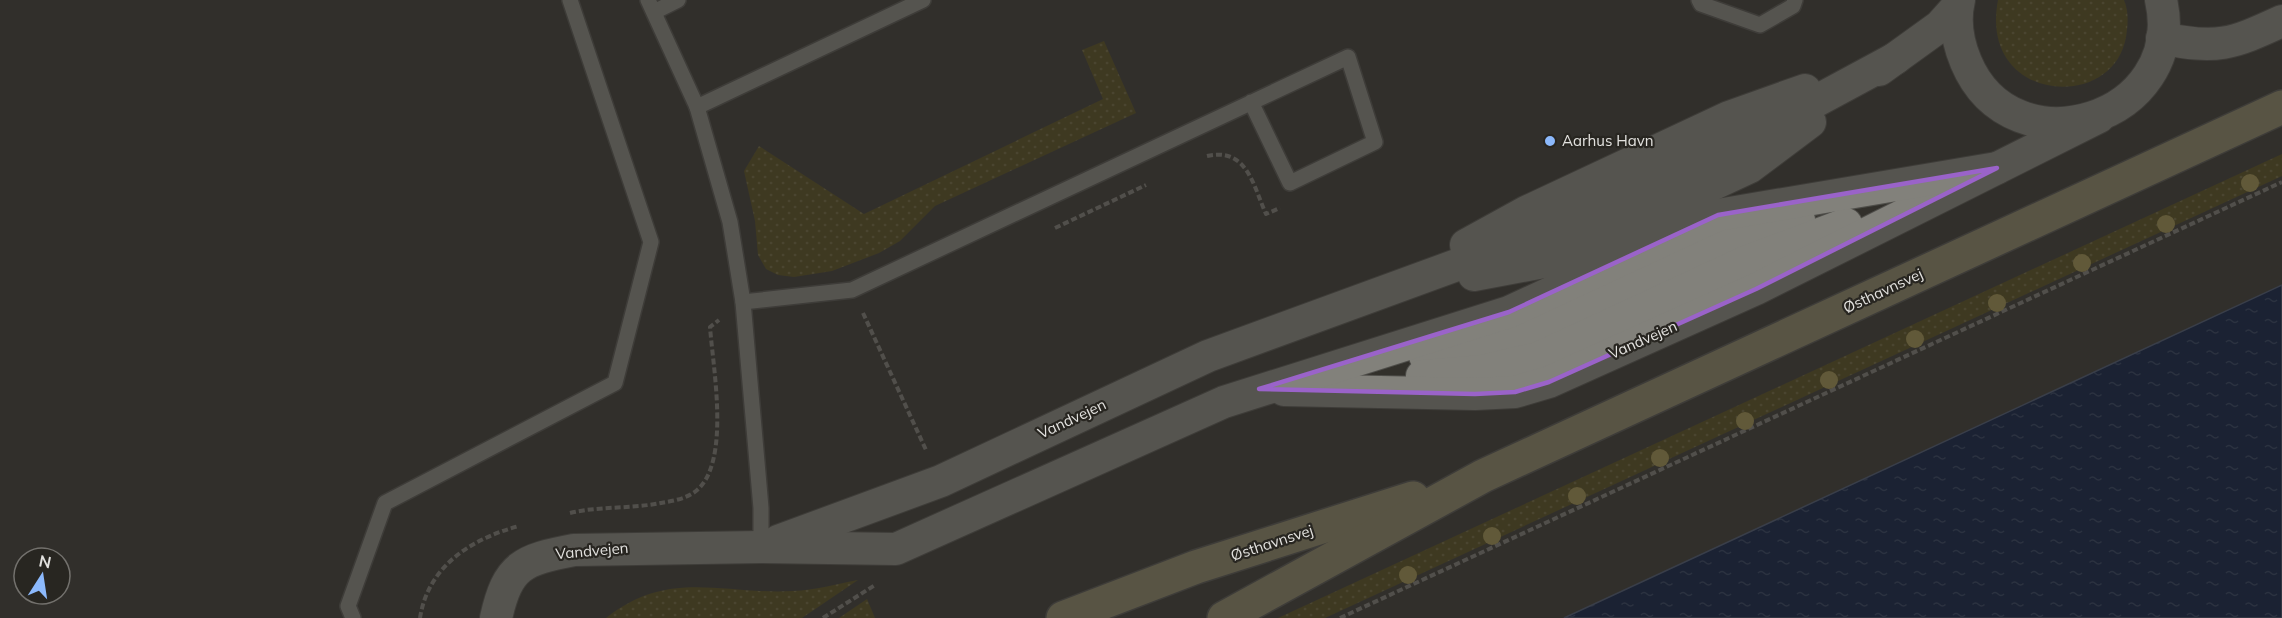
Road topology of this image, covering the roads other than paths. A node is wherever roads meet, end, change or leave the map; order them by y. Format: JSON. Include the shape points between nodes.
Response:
{"nodes":[{"id":1,"x":570,"y":0,"type":"edge"},
{"id":2,"x":678,"y":0,"type":"edge"},
{"id":3,"x":923,"y":0,"type":"edge"},
{"id":4,"x":1699,"y":0,"type":"edge"},
{"id":5,"x":1795,"y":0,"type":"edge"},
{"id":6,"x":2161,"y":0,"type":"edge"},
{"id":7,"x":1958,"y":4,"type":"edge"},
{"id":8,"x":651,"y":6,"type":"edge"},
{"id":9,"x":2282,"y":21,"type":"edge"},
{"id":10,"x":2162,"y":38,"type":"junction"},
{"id":11,"x":1251,"y":102,"type":"junction"},
{"id":12,"x":697,"y":107,"type":"junction"},
{"id":13,"x":2282,"y":107,"type":"edge"},
{"id":14,"x":2099,"y":117,"type":"junction"},
{"id":15,"x":1997,"y":168,"type":"junction"},
{"id":16,"x":743,"y":302,"type":"junction"},
{"id":17,"x":1259,"y":389,"type":"junction"},
{"id":18,"x":1483,"y":476,"type":"junction"},
{"id":19,"x":761,"y":547,"type":"junction"},
{"id":20,"x":352,"y":618,"type":"edge"},
{"id":21,"x":496,"y":618,"type":"edge"},
{"id":22,"x":1063,"y":618,"type":"edge"},
{"id":23,"x":1224,"y":618,"type":"edge"}],
"edges":[{"from":1,"to":20,"type":"lane","via":[[651,242],[615,383],[384,503],[348,606]]},
{"from":2,"to":8,"type":"lane"},
{"from":3,"to":12,"type":"lane"},
{"from":4,"to":5,"type":"lane","via":[[1760,25],[1793,6]]},
{"from":6,"to":10,"type":"street"},
{"from":7,"to":14,"type":"street","via":[[1958,43],[1972,76],[1996,103],[2028,120],[2064,125]]},
{"from":7,"to":19,"type":"street","name":"Vandvejen","via":[[1940,26],[1896,58],[1742,141],[1536,236],[1208,356],[940,481]]},
{"from":8,"to":12,"type":"lane"},
{"from":9,"to":10,"type":"street","via":[[2220,45]]},
{"from":10,"to":14,"type":"street","via":[[2154,64],[2141,86],[2122,104]]},
{"from":11,"to":11,"type":"lane","via":[[1348,57],[1375,142],[1290,183]]},
{"from":11,"to":16,"type":"lane","via":[[852,290]]},
{"from":12,"to":16,"type":"lane","via":[[730,222]]},
{"from":13,"to":18,"type":"street","name":"Østhavnsvej"},
{"from":14,"to":15,"type":"street","name":"Vandvejen"},
{"from":15,"to":17,"type":"street","name":"Vandvejen","via":[[1718,215],[1509,312]]},
{"from":15,"to":17,"type":"street","name":"Vandvejen","via":[[1756,290],[1549,382],[1515,392],[1475,394]]},
{"from":16,"to":19,"type":"lane"},
{"from":17,"to":19,"type":"street","name":"Vandvejen","via":[[896,549]]},
{"from":18,"to":22,"type":"street","name":"Østhavnsvej","via":[[1196,567]]},
{"from":18,"to":23,"type":"street","name":"Østhavnsvej"},
{"from":19,"to":21,"type":"street","name":"Vandvejen","via":[[604,548],[547,555],[518,567],[502,592]]}]}
